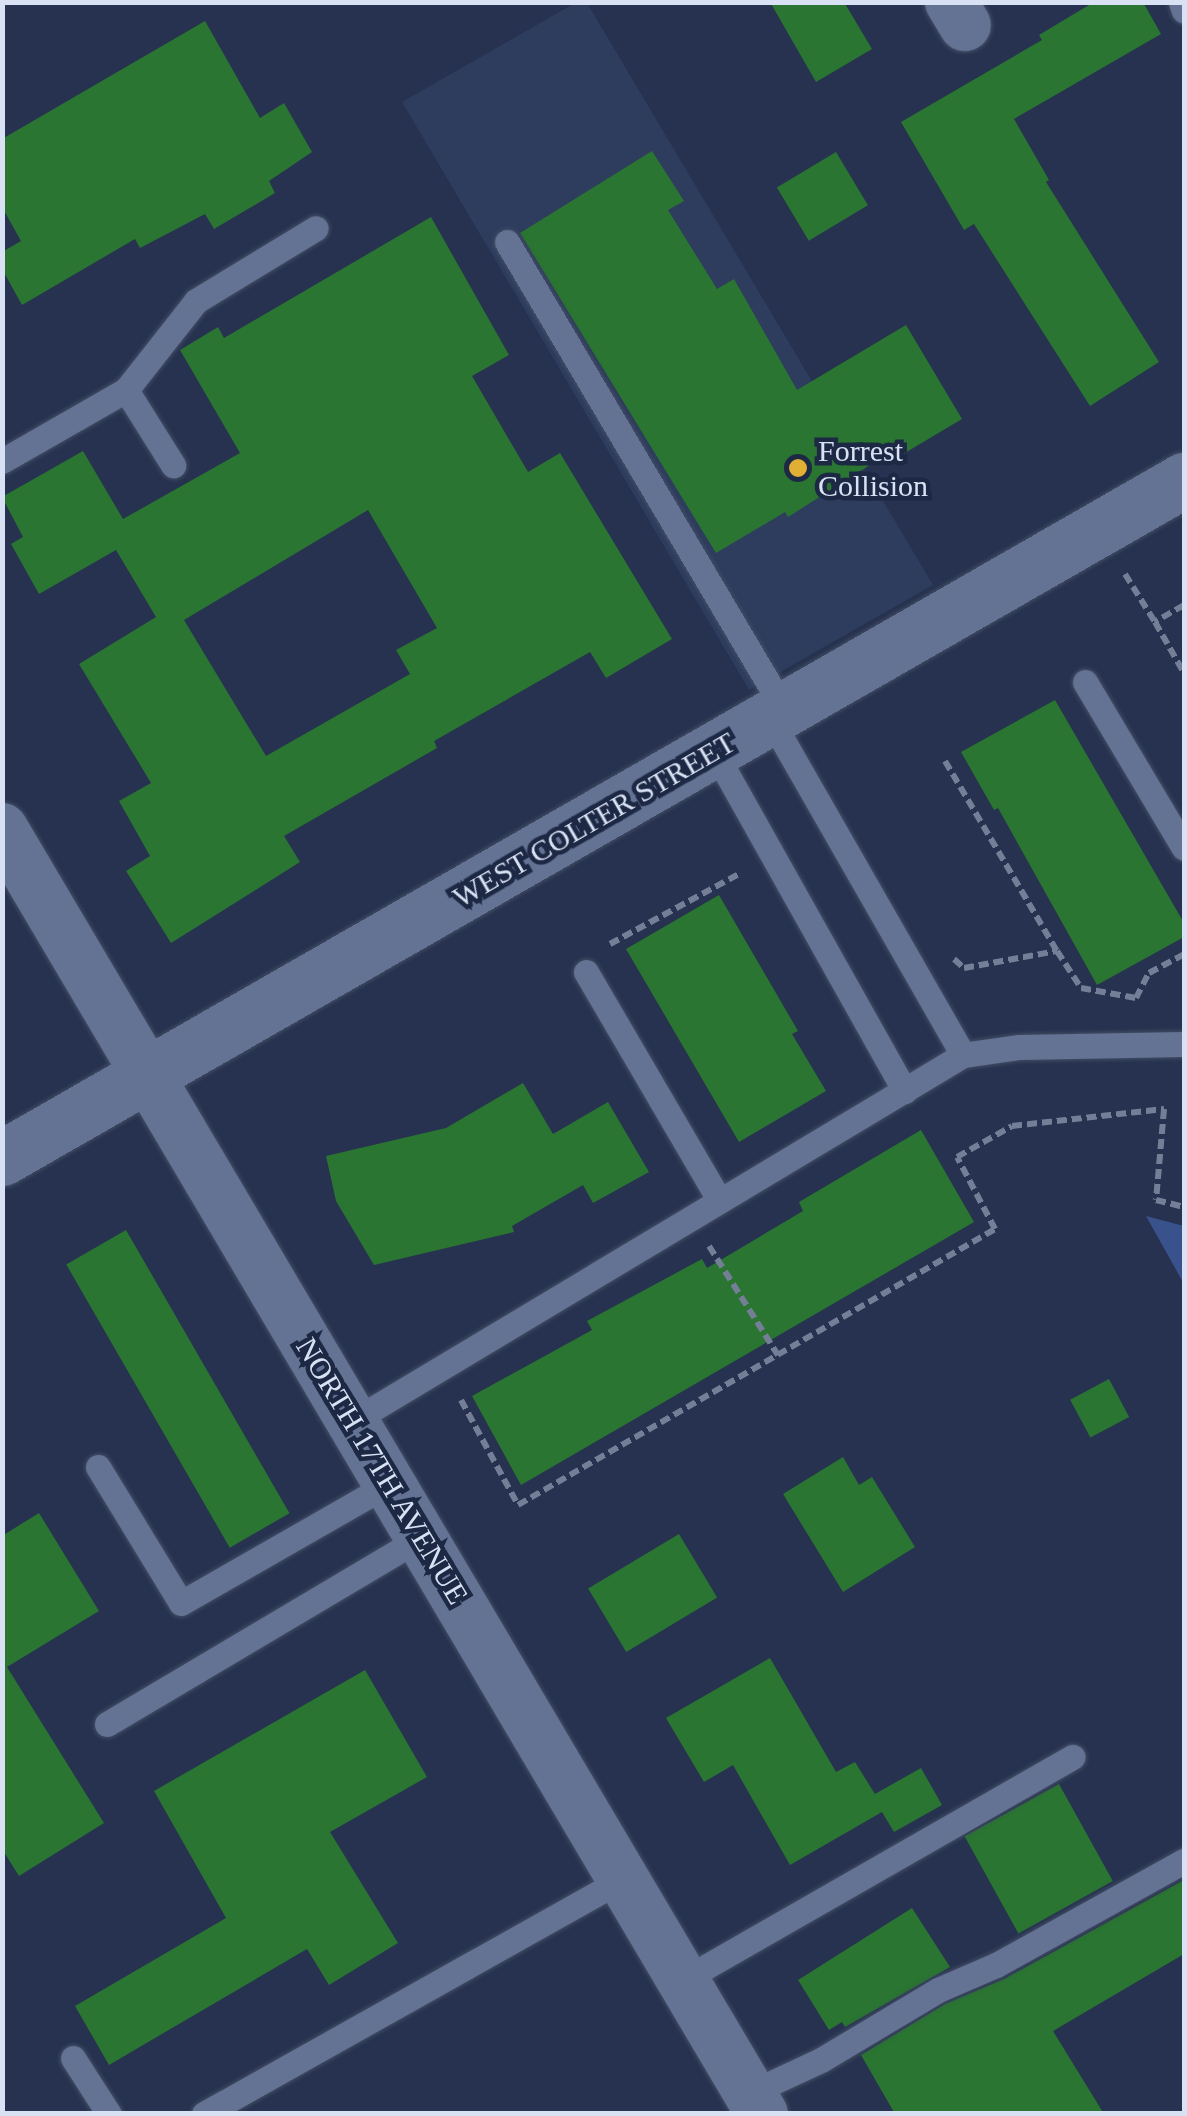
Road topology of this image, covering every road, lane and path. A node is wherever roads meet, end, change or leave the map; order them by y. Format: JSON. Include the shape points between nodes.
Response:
{"nodes":[{"id":1,"x":1181,"y":2,"type":"edge"},
{"id":2,"x":1184,"y":12,"type":"edge"},
{"id":3,"x":316,"y":228,"type":"dead end"},
{"id":4,"x":507,"y":242,"type":"dead end"},
{"id":5,"x":126,"y":390,"type":"junction"},
{"id":6,"x":2,"y":461,"type":"edge"},
{"id":7,"x":173,"y":465,"type":"dead end"},
{"id":8,"x":1184,"y":480,"type":"edge"},
{"id":9,"x":1125,"y":574,"type":"dead end"},
{"id":10,"x":1184,"y":605,"type":"edge"},
{"id":11,"x":1155,"y":622,"type":"junction"},
{"id":12,"x":1184,"y":673,"type":"edge"},
{"id":13,"x":1085,"y":682,"type":"dead end"},
{"id":14,"x":777,"y":714,"type":"junction"},
{"id":15,"x":714,"y":751,"type":"junction"},
{"id":16,"x":946,"y":761,"type":"dead end"},
{"id":17,"x":1176,"y":811,"type":"edge"},
{"id":18,"x":2,"y":829,"type":"edge"},
{"id":19,"x":1184,"y":848,"type":"edge"},
{"id":20,"x":749,"y":888,"type":"dead end"},
{"id":21,"x":610,"y":944,"type":"dead end"},
{"id":22,"x":1057,"y":951,"type":"junction"},
{"id":23,"x":948,"y":953,"type":"dead end"},
{"id":24,"x":1184,"y":954,"type":"edge"},
{"id":25,"x":586,"y":972,"type":"dead end"},
{"id":26,"x":1184,"y":1044,"type":"edge"},
{"id":27,"x":963,"y":1056,"type":"junction"},
{"id":28,"x":147,"y":1076,"type":"junction"},
{"id":29,"x":905,"y":1091,"type":"junction"},
{"id":30,"x":2,"y":1158,"type":"edge"},
{"id":31,"x":720,"y":1201,"type":"junction"},
{"id":32,"x":1184,"y":1207,"type":"edge"},
{"id":33,"x":691,"y":1219,"type":"junction"},
{"id":34,"x":778,"y":1355,"type":"junction"},
{"id":35,"x":443,"y":1367,"type":"junction"},
{"id":36,"x":352,"y":1422,"type":"junction"},
{"id":37,"x":98,"y":1467,"type":"dead end"},
{"id":38,"x":390,"y":1484,"type":"junction"},
{"id":39,"x":422,"y":1538,"type":"junction"},
{"id":40,"x":108,"y":1724,"type":"dead end"},
{"id":41,"x":1073,"y":1758,"type":"dead end"},
{"id":42,"x":1184,"y":1862,"type":"edge"},
{"id":43,"x":624,"y":1878,"type":"junction"},
{"id":44,"x":684,"y":1980,"type":"junction"},
{"id":45,"x":73,"y":2058,"type":"dead end"},
{"id":46,"x":756,"y":2103,"type":"edge"},
{"id":47,"x":109,"y":2114,"type":"edge"},
{"id":48,"x":204,"y":2114,"type":"edge"}],
"edges":[{"from":1,"to":2,"type":"lane"},
{"from":3,"to":5,"type":"lane","via":[[196,300]]},
{"from":4,"to":14,"type":"lane"},
{"from":5,"to":6,"type":"lane"},
{"from":5,"to":7,"type":"lane"},
{"from":8,"to":14,"type":"street","name":"WEST COLTER STREET"},
{"from":9,"to":11,"type":"path"},
{"from":10,"to":11,"type":"path"},
{"from":11,"to":12,"type":"path"},
{"from":13,"to":17,"type":"lane"},
{"from":14,"to":15,"type":"street","name":"WEST COLTER STREET"},
{"from":14,"to":27,"type":"lane"},
{"from":15,"to":28,"type":"street","name":"WEST COLTER STREET"},
{"from":15,"to":29,"type":"lane"},
{"from":16,"to":22,"type":"path"},
{"from":17,"to":19,"type":"lane"},
{"from":18,"to":28,"type":"street","name":"NORTH 17TH AVENUE"},
{"from":20,"to":21,"type":"path","via":[[740,871]]},
{"from":22,"to":23,"type":"path","via":[[964,968]]},
{"from":22,"to":24,"type":"path","via":[[1081,988],[1136,998],[1150,973]]},
{"from":25,"to":31,"type":"lane"},
{"from":26,"to":27,"type":"lane","via":[[1020,1047]]},
{"from":27,"to":29,"type":"lane"},
{"from":28,"to":30,"type":"street","name":"WEST COLTER STREET"},
{"from":28,"to":36,"type":"street","name":"NORTH 17TH AVENUE"},
{"from":29,"to":31,"type":"lane"},
{"from":31,"to":33,"type":"lane"},
{"from":32,"to":34,"type":"path","via":[[1156,1200],[1164,1109],[1012,1126],[957,1157],[996,1229]]},
{"from":33,"to":34,"type":"path"},
{"from":33,"to":35,"type":"lane"},
{"from":34,"to":35,"type":"path","via":[[518,1504]]},
{"from":35,"to":36,"type":"lane"},
{"from":36,"to":38,"type":"street","name":"NORTH 17TH AVENUE"},
{"from":37,"to":38,"type":"lane","via":[[180,1603]]},
{"from":38,"to":39,"type":"street","name":"NORTH 17TH AVENUE"},
{"from":39,"to":40,"type":"lane"},
{"from":39,"to":43,"type":"street","name":"NORTH 17TH AVENUE"},
{"from":41,"to":44,"type":"lane"},
{"from":42,"to":46,"type":"lane","via":[[938,1990]]},
{"from":43,"to":44,"type":"street","name":"NORTH 17TH AVENUE"},
{"from":43,"to":48,"type":"lane"},
{"from":44,"to":46,"type":"street","name":"NORTH 17TH AVENUE"},
{"from":45,"to":47,"type":"lane"}]}
